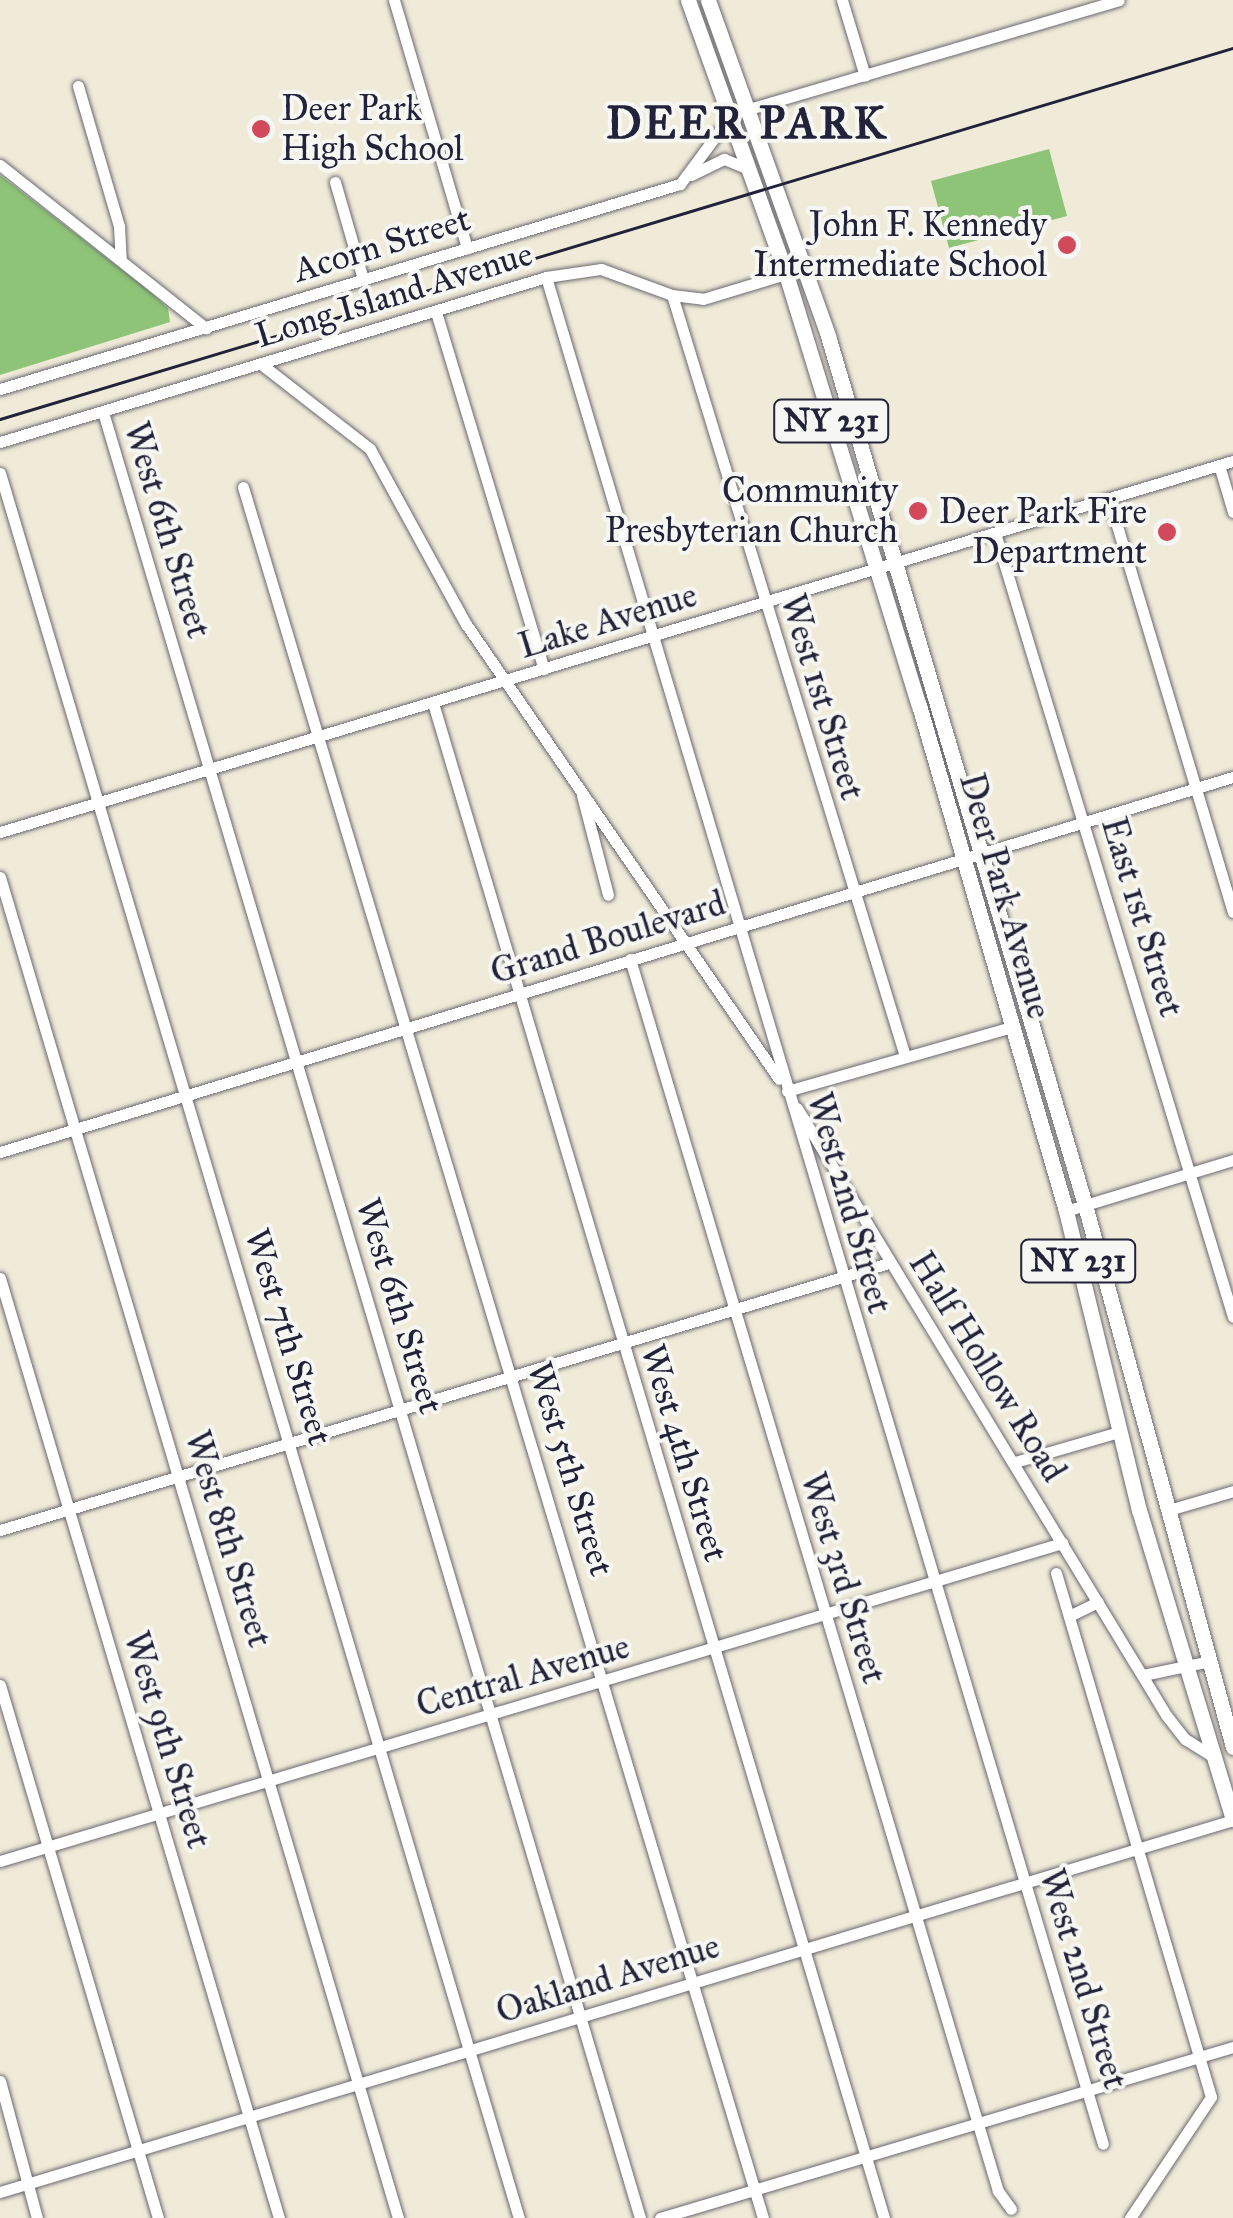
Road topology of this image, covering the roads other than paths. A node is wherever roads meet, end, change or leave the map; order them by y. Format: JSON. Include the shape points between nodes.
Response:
{"nodes":[{"id":1,"x":394,"y":0,"type":"edge"},
{"id":2,"x":688,"y":0,"type":"edge"},
{"id":3,"x":708,"y":0,"type":"edge"},
{"id":4,"x":842,"y":0,"type":"edge"},
{"id":5,"x":1115,"y":1,"type":"edge"},
{"id":6,"x":866,"y":76,"type":"junction"},
{"id":7,"x":78,"y":86,"type":"dead end"},
{"id":8,"x":749,"y":109,"type":"junction"},
{"id":9,"x":732,"y":114,"type":"junction"},
{"id":10,"x":0,"y":165,"type":"edge"},
{"id":11,"x":750,"y":169,"type":"junction"},
{"id":12,"x":335,"y":182,"type":"dead end"},
{"id":13,"x":680,"y":184,"type":"junction"},
{"id":14,"x":467,"y":248,"type":"junction"},
{"id":15,"x":121,"y":259,"type":"junction"},
{"id":16,"x":806,"y":268,"type":"junction"},
{"id":17,"x":786,"y":274,"type":"junction"},
{"id":18,"x":546,"y":277,"type":"junction"},
{"id":19,"x":363,"y":279,"type":"junction"},
{"id":20,"x":672,"y":296,"type":"junction"},
{"id":21,"x":436,"y":312,"type":"junction"},
{"id":22,"x":206,"y":328,"type":"junction"},
{"id":23,"x":261,"y":364,"type":"junction"},
{"id":24,"x":0,"y":388,"type":"edge"},
{"id":25,"x":102,"y":412,"type":"junction"},
{"id":26,"x":0,"y":442,"type":"edge"},
{"id":27,"x":1233,"y":461,"type":"edge"},
{"id":28,"x":1219,"y":465,"type":"junction"},
{"id":29,"x":0,"y":472,"type":"edge"},
{"id":30,"x":244,"y":486,"type":"dead end"},
{"id":31,"x":1109,"y":499,"type":"junction"},
{"id":32,"x":1233,"y":512,"type":"edge"},
{"id":33,"x":995,"y":534,"type":"junction"},
{"id":34,"x":896,"y":562,"type":"junction"},
{"id":35,"x":877,"y":568,"type":"junction"},
{"id":36,"x":764,"y":601,"type":"junction"},
{"id":37,"x":654,"y":635,"type":"junction"},
{"id":38,"x":544,"y":669,"type":"junction"},
{"id":39,"x":510,"y":680,"type":"junction"},
{"id":40,"x":433,"y":704,"type":"junction"},
{"id":41,"x":320,"y":737,"type":"junction"},
{"id":42,"x":209,"y":769,"type":"junction"},
{"id":43,"x":1233,"y":777,"type":"edge"},
{"id":44,"x":580,"y":786,"type":"junction"},
{"id":45,"x":1196,"y":788,"type":"junction"},
{"id":46,"x":99,"y":804,"type":"junction"},
{"id":47,"x":1084,"y":821,"type":"junction"},
{"id":48,"x":0,"y":832,"type":"edge"},
{"id":49,"x":979,"y":853,"type":"junction"},
{"id":50,"x":962,"y":858,"type":"junction"},
{"id":51,"x":0,"y":877,"type":"edge"},
{"id":52,"x":852,"y":891,"type":"junction"},
{"id":53,"x":608,"y":895,"type":"dead end"},
{"id":54,"x":1233,"y":912,"type":"edge"},
{"id":55,"x":741,"y":925,"type":"junction"},
{"id":56,"x":686,"y":942,"type":"junction"},
{"id":57,"x":630,"y":959,"type":"junction"},
{"id":58,"x":519,"y":994,"type":"junction"},
{"id":59,"x":1012,"y":1026,"type":"junction"},
{"id":60,"x":410,"y":1028,"type":"junction"},
{"id":61,"x":905,"y":1056,"type":"junction"},
{"id":62,"x":298,"y":1062,"type":"junction"},
{"id":63,"x":787,"y":1092,"type":"junction"},
{"id":64,"x":187,"y":1095,"type":"junction"},
{"id":65,"x":76,"y":1129,"type":"junction"},
{"id":66,"x":0,"y":1152,"type":"edge"},
{"id":67,"x":1233,"y":1160,"type":"edge"},
{"id":68,"x":1190,"y":1173,"type":"junction"},
{"id":69,"x":1085,"y":1205,"type":"junction"},
{"id":70,"x":1066,"y":1210,"type":"junction"},
{"id":71,"x":889,"y":1263,"type":"junction"},
{"id":72,"x":841,"y":1277,"type":"junction"},
{"id":73,"x":0,"y":1278,"type":"edge"},
{"id":74,"x":735,"y":1310,"type":"junction"},
{"id":75,"x":1233,"y":1317,"type":"edge"},
{"id":76,"x":623,"y":1344,"type":"junction"},
{"id":77,"x":514,"y":1376,"type":"junction"},
{"id":78,"x":402,"y":1411,"type":"junction"},
{"id":79,"x":1120,"y":1432,"type":"junction"},
{"id":80,"x":292,"y":1443,"type":"junction"},
{"id":81,"x":1015,"y":1462,"type":"junction"},
{"id":82,"x":180,"y":1478,"type":"junction"},
{"id":83,"x":1233,"y":1492,"type":"edge"},
{"id":84,"x":70,"y":1510,"type":"junction"},
{"id":85,"x":1169,"y":1510,"type":"junction"},
{"id":86,"x":0,"y":1530,"type":"edge"},
{"id":87,"x":1062,"y":1543,"type":"junction"},
{"id":88,"x":1056,"y":1572,"type":"dead end"},
{"id":89,"x":936,"y":1580,"type":"junction"},
{"id":90,"x":1098,"y":1602,"type":"junction"},
{"id":91,"x":825,"y":1613,"type":"junction"},
{"id":92,"x":1068,"y":1616,"type":"junction"},
{"id":93,"x":714,"y":1648,"type":"junction"},
{"id":94,"x":1210,"y":1660,"type":"junction"},
{"id":95,"x":1186,"y":1666,"type":"junction"},
{"id":96,"x":1144,"y":1675,"type":"junction"},
{"id":97,"x":604,"y":1680,"type":"junction"},
{"id":98,"x":0,"y":1685,"type":"edge"},
{"id":99,"x":492,"y":1714,"type":"junction"},
{"id":100,"x":382,"y":1746,"type":"junction"},
{"id":101,"x":1233,"y":1747,"type":"edge"},
{"id":102,"x":1214,"y":1757,"type":"junction"},
{"id":103,"x":272,"y":1780,"type":"junction"},
{"id":104,"x":160,"y":1814,"type":"junction"},
{"id":105,"x":1233,"y":1820,"type":"edge"},
{"id":106,"x":49,"y":1846,"type":"junction"},
{"id":107,"x":1137,"y":1850,"type":"junction"},
{"id":108,"x":0,"y":1861,"type":"edge"},
{"id":109,"x":1026,"y":1884,"type":"junction"},
{"id":110,"x":915,"y":1917,"type":"junction"},
{"id":111,"x":804,"y":1949,"type":"junction"},
{"id":112,"x":693,"y":1982,"type":"junction"},
{"id":113,"x":582,"y":2016,"type":"junction"},
{"id":114,"x":1233,"y":2047,"type":"edge"},
{"id":115,"x":472,"y":2050,"type":"junction"},
{"id":116,"x":1200,"y":2057,"type":"junction"},
{"id":117,"x":0,"y":2082,"type":"edge"},
{"id":118,"x":360,"y":2083,"type":"junction"},
{"id":119,"x":1088,"y":2089,"type":"junction"},
{"id":120,"x":249,"y":2116,"type":"junction"},
{"id":121,"x":978,"y":2122,"type":"junction"},
{"id":122,"x":1104,"y":2144,"type":"dead end"},
{"id":123,"x":138,"y":2149,"type":"junction"},
{"id":124,"x":866,"y":2156,"type":"junction"},
{"id":125,"x":30,"y":2183,"type":"junction"},
{"id":126,"x":754,"y":2190,"type":"junction"},
{"id":127,"x":0,"y":2192,"type":"edge"},
{"id":128,"x":1011,"y":2209,"type":"dead end"},
{"id":129,"x":37,"y":2218,"type":"edge"},
{"id":130,"x":158,"y":2218,"type":"edge"},
{"id":131,"x":279,"y":2218,"type":"edge"},
{"id":132,"x":398,"y":2218,"type":"edge"},
{"id":133,"x":519,"y":2218,"type":"edge"},
{"id":134,"x":640,"y":2218,"type":"edge"},
{"id":135,"x":660,"y":2218,"type":"edge"},
{"id":136,"x":763,"y":2218,"type":"edge"},
{"id":137,"x":884,"y":2218,"type":"edge"},
{"id":138,"x":1130,"y":2218,"type":"edge"}],
"edges":[{"from":1,"to":14,"type":"street"},
{"from":2,"to":9,"type":"main road","name":"Deer Park Avenue","number":"NY 231"},
{"from":3,"to":8,"type":"main road","name":"Deer Park Avenue","number":"NY 231"},
{"from":4,"to":6,"type":"street"},
{"from":5,"to":6,"type":"street"},
{"from":6,"to":8,"type":"street"},
{"from":7,"to":15,"type":"street","via":[[119,226]]},
{"from":8,"to":9,"type":"street"},
{"from":8,"to":16,"type":"main road","name":"Deer Park Avenue","number":"NY 231"},
{"from":9,"to":11,"type":"main road","name":"Deer Park Avenue","number":"NY 231"},
{"from":9,"to":13,"type":"street"},
{"from":10,"to":15,"type":"street"},
{"from":11,"to":13,"type":"street","name":"Acorn Street","via":[[718,160]]},
{"from":11,"to":17,"type":"main road","name":"Deer Park Avenue","number":"NY 231"},
{"from":12,"to":19,"type":"street"},
{"from":13,"to":14,"type":"street","name":"Acorn Street"},
{"from":14,"to":19,"type":"street","name":"Acorn Street"},
{"from":15,"to":22,"type":"street"},
{"from":16,"to":17,"type":"street","name":"Long Island Avenue"},
{"from":16,"to":34,"type":"main road","name":"Deer Park Avenue","number":"NY 231"},
{"from":17,"to":20,"type":"street","name":"Long Island Avenue","via":[[703,299]]},
{"from":17,"to":35,"type":"main road","name":"Deer Park Avenue","number":"NY 231"},
{"from":18,"to":20,"type":"street","name":"Long Island Avenue","via":[[601,269]]},
{"from":18,"to":21,"type":"street","name":"Long Island Avenue"},
{"from":18,"to":37,"type":"street","name":"West 2nd Street"},
{"from":19,"to":22,"type":"street","name":"Acorn Street"},
{"from":20,"to":36,"type":"street","name":"West 1st Street"},
{"from":21,"to":23,"type":"street","name":"Long Island Avenue"},
{"from":21,"to":38,"type":"street"},
{"from":22,"to":24,"type":"street","name":"Acorn Street"},
{"from":23,"to":25,"type":"street","name":"Long Island Avenue"},
{"from":23,"to":39,"type":"street","name":"Half Hollow Road","via":[[370,449],[466,624]]},
{"from":25,"to":26,"type":"street","name":"Long Island Avenue"},
{"from":25,"to":42,"type":"street","name":"West 6th Street"},
{"from":27,"to":28,"type":"street","name":"Lake Avenue"},
{"from":28,"to":31,"type":"street","name":"Lake Avenue"},
{"from":28,"to":32,"type":"street"},
{"from":29,"to":46,"type":"street","name":"West 7th Street"},
{"from":30,"to":41,"type":"street","name":"West 5th Street"},
{"from":31,"to":33,"type":"street","name":"Lake Avenue"},
{"from":31,"to":45,"type":"street"},
{"from":33,"to":34,"type":"street","name":"Lake Avenue"},
{"from":33,"to":47,"type":"street","name":"East 1st Street"},
{"from":34,"to":35,"type":"street","name":"Lake Avenue"},
{"from":34,"to":49,"type":"main road","name":"Deer Park Avenue","number":"NY 231"},
{"from":35,"to":36,"type":"street","name":"Lake Avenue"},
{"from":35,"to":50,"type":"main road","name":"Deer Park Avenue","number":"NY 231"},
{"from":36,"to":37,"type":"street","name":"Lake Avenue"},
{"from":36,"to":52,"type":"street","name":"West 1st Street"},
{"from":37,"to":38,"type":"street","name":"Lake Avenue"},
{"from":37,"to":55,"type":"street","name":"West 2nd Street"},
{"from":38,"to":39,"type":"street","name":"Lake Avenue"},
{"from":39,"to":40,"type":"street","name":"Lake Avenue"},
{"from":39,"to":44,"type":"street","name":"Half Hollow Road"},
{"from":40,"to":41,"type":"street","name":"Lake Avenue"},
{"from":40,"to":58,"type":"street","name":"West 4th Street"},
{"from":41,"to":42,"type":"street","name":"Lake Avenue"},
{"from":41,"to":60,"type":"street","name":"West 5th Street"},
{"from":42,"to":46,"type":"street","name":"Lake Avenue"},
{"from":42,"to":62,"type":"street","name":"West 6th Street"},
{"from":43,"to":45,"type":"street","name":"Grand Boulevard"},
{"from":44,"to":53,"type":"street"},
{"from":44,"to":56,"type":"street","name":"Half Hollow Road"},
{"from":45,"to":47,"type":"street","name":"Grand Boulevard"},
{"from":45,"to":54,"type":"street"},
{"from":46,"to":48,"type":"street","name":"Lake Avenue"},
{"from":46,"to":64,"type":"street","name":"West 7th Street"},
{"from":47,"to":49,"type":"street","name":"Grand Boulevard"},
{"from":47,"to":68,"type":"street","name":"East 1st Street"},
{"from":49,"to":50,"type":"street","name":"Grand Boulevard"},
{"from":49,"to":69,"type":"main road","name":"Deer Park Avenue","number":"NY 231"},
{"from":50,"to":52,"type":"street","name":"Grand Boulevard"},
{"from":50,"to":59,"type":"main road","name":"Deer Park Avenue","number":"NY 231"},
{"from":51,"to":65,"type":"street","name":"West 8th Street"},
{"from":52,"to":55,"type":"street","name":"Grand Boulevard"},
{"from":52,"to":61,"type":"street","name":"West 1st Street"},
{"from":55,"to":56,"type":"street","name":"Grand Boulevard"},
{"from":55,"to":63,"type":"street","name":"West 2nd Street"},
{"from":56,"to":57,"type":"street","name":"Grand Boulevard"},
{"from":56,"to":63,"type":"street","name":"Half Hollow Road"},
{"from":57,"to":58,"type":"street","name":"Grand Boulevard"},
{"from":57,"to":74,"type":"street","name":"West 3rd Street"},
{"from":58,"to":60,"type":"street","name":"Grand Boulevard"},
{"from":58,"to":76,"type":"street","name":"West 4th Street"},
{"from":59,"to":61,"type":"street"},
{"from":59,"to":70,"type":"main road","name":"Deer Park Avenue","number":"NY 231"},
{"from":60,"to":62,"type":"street","name":"Grand Boulevard"},
{"from":60,"to":77,"type":"street","name":"West 5th Street"},
{"from":61,"to":63,"type":"street"},
{"from":62,"to":64,"type":"street","name":"Grand Boulevard"},
{"from":62,"to":78,"type":"street","name":"West 6th Street"},
{"from":63,"to":71,"type":"street","name":"Half Hollow Road"},
{"from":63,"to":72,"type":"street","name":"West 2nd Street"},
{"from":64,"to":65,"type":"street","name":"Grand Boulevard"},
{"from":64,"to":80,"type":"street","name":"West 7th Street"},
{"from":65,"to":66,"type":"street","name":"Grand Boulevard"},
{"from":65,"to":82,"type":"street","name":"West 8th Street"},
{"from":67,"to":68,"type":"street"},
{"from":68,"to":69,"type":"street"},
{"from":68,"to":75,"type":"street","name":"East 1st Street"},
{"from":69,"to":70,"type":"street"},
{"from":69,"to":85,"type":"main road","name":"Deer Park Avenue","number":"NY 231"},
{"from":70,"to":79,"type":"main road","name":"Deer Park Avenue","number":"NY 231"},
{"from":71,"to":72,"type":"street"},
{"from":71,"to":81,"type":"street","name":"Half Hollow Road"},
{"from":72,"to":74,"type":"street"},
{"from":72,"to":89,"type":"street","name":"West 2nd Street"},
{"from":73,"to":84,"type":"street","name":"West 9th Street"},
{"from":74,"to":76,"type":"street"},
{"from":74,"to":91,"type":"street","name":"West 3rd Street"},
{"from":76,"to":77,"type":"street"},
{"from":76,"to":93,"type":"street","name":"West 4th Street"},
{"from":77,"to":78,"type":"street"},
{"from":77,"to":97,"type":"street","name":"West 5th Street"},
{"from":78,"to":80,"type":"street"},
{"from":78,"to":99,"type":"street","name":"West 6th Street"},
{"from":79,"to":81,"type":"street"},
{"from":79,"to":95,"type":"main road","name":"Deer Park Avenue","number":"NY 231"},
{"from":80,"to":82,"type":"street"},
{"from":80,"to":100,"type":"street","name":"West 7th Street"},
{"from":81,"to":87,"type":"street","name":"Half Hollow Road"},
{"from":82,"to":84,"type":"street"},
{"from":82,"to":103,"type":"street","name":"West 8th Street"},
{"from":83,"to":85,"type":"street"},
{"from":84,"to":86,"type":"street"},
{"from":84,"to":104,"type":"street","name":"West 9th Street"},
{"from":85,"to":94,"type":"main road","name":"Deer Park Avenue","number":"NY 231"},
{"from":87,"to":89,"type":"street","name":"Central Avenue"},
{"from":87,"to":90,"type":"street","name":"Half Hollow Road"},
{"from":88,"to":92,"type":"street"},
{"from":89,"to":91,"type":"street","name":"Central Avenue"},
{"from":89,"to":109,"type":"street","name":"West 2nd Street"},
{"from":90,"to":92,"type":"street"},
{"from":90,"to":96,"type":"street","name":"Half Hollow Road"},
{"from":91,"to":93,"type":"street","name":"Central Avenue"},
{"from":91,"to":110,"type":"street","name":"West 3rd Street"},
{"from":92,"to":107,"type":"street"},
{"from":93,"to":97,"type":"street","name":"Central Avenue"},
{"from":93,"to":111,"type":"street","name":"West 4th Street"},
{"from":94,"to":95,"type":"street"},
{"from":94,"to":101,"type":"main road","name":"Deer Park Avenue","number":"NY 231"},
{"from":95,"to":96,"type":"street"},
{"from":95,"to":102,"type":"main road","name":"Deer Park Avenue","number":"NY 231"},
{"from":96,"to":102,"type":"street","name":"Half Hollow Road","via":[[1189,1742]]},
{"from":97,"to":99,"type":"street","name":"Central Avenue"},
{"from":97,"to":112,"type":"street","name":"West 5th Street"},
{"from":98,"to":106,"type":"street"},
{"from":99,"to":100,"type":"street","name":"Central Avenue"},
{"from":99,"to":113,"type":"street","name":"West 6th Street"},
{"from":100,"to":103,"type":"street","name":"Central Avenue"},
{"from":100,"to":115,"type":"street","name":"West 7th Street"},
{"from":102,"to":105,"type":"main road","name":"Deer Park Avenue","number":"NY 231"},
{"from":103,"to":104,"type":"street","name":"Central Avenue"},
{"from":103,"to":118,"type":"street","name":"West 8th Street"},
{"from":104,"to":106,"type":"street","name":"Central Avenue"},
{"from":104,"to":120,"type":"street","name":"West 9th Street"},
{"from":105,"to":107,"type":"street","name":"Oakland Avenue"},
{"from":106,"to":108,"type":"street","name":"Central Avenue"},
{"from":106,"to":123,"type":"street"},
{"from":107,"to":109,"type":"street","name":"Oakland Avenue"},
{"from":107,"to":116,"type":"street"},
{"from":109,"to":110,"type":"street","name":"Oakland Avenue"},
{"from":109,"to":119,"type":"street","name":"West 2nd Street"},
{"from":110,"to":111,"type":"street","name":"Oakland Avenue"},
{"from":110,"to":121,"type":"street","name":"West 3rd Street"},
{"from":111,"to":112,"type":"street","name":"Oakland Avenue"},
{"from":111,"to":124,"type":"street","name":"West 4th Street"},
{"from":112,"to":113,"type":"street","name":"Oakland Avenue"},
{"from":112,"to":126,"type":"street","name":"West 5th Street"},
{"from":113,"to":115,"type":"street","name":"Oakland Avenue"},
{"from":113,"to":134,"type":"street","name":"West 6th Street"},
{"from":114,"to":116,"type":"street"},
{"from":115,"to":118,"type":"street","name":"Oakland Avenue"},
{"from":115,"to":133,"type":"street","name":"West 7th Street"},
{"from":116,"to":119,"type":"street"},
{"from":116,"to":138,"type":"street","via":[[1211,2097]]},
{"from":117,"to":125,"type":"street"},
{"from":118,"to":120,"type":"street","name":"Oakland Avenue"},
{"from":118,"to":132,"type":"street","name":"West 8th Street"},
{"from":119,"to":121,"type":"street"},
{"from":119,"to":122,"type":"street","name":"West 2nd Street"},
{"from":120,"to":123,"type":"street","name":"Oakland Avenue"},
{"from":120,"to":131,"type":"street","name":"West 9th Street"},
{"from":121,"to":124,"type":"street"},
{"from":121,"to":128,"type":"street","name":"West 3rd Street","via":[[998,2191]]},
{"from":123,"to":125,"type":"street","name":"Oakland Avenue"},
{"from":123,"to":130,"type":"street"},
{"from":124,"to":126,"type":"street"},
{"from":124,"to":137,"type":"street","name":"West 4th Street"},
{"from":125,"to":127,"type":"street","name":"Oakland Avenue"},
{"from":125,"to":129,"type":"street"},
{"from":126,"to":135,"type":"street"},
{"from":126,"to":136,"type":"street","name":"West 5th Street"}]}
